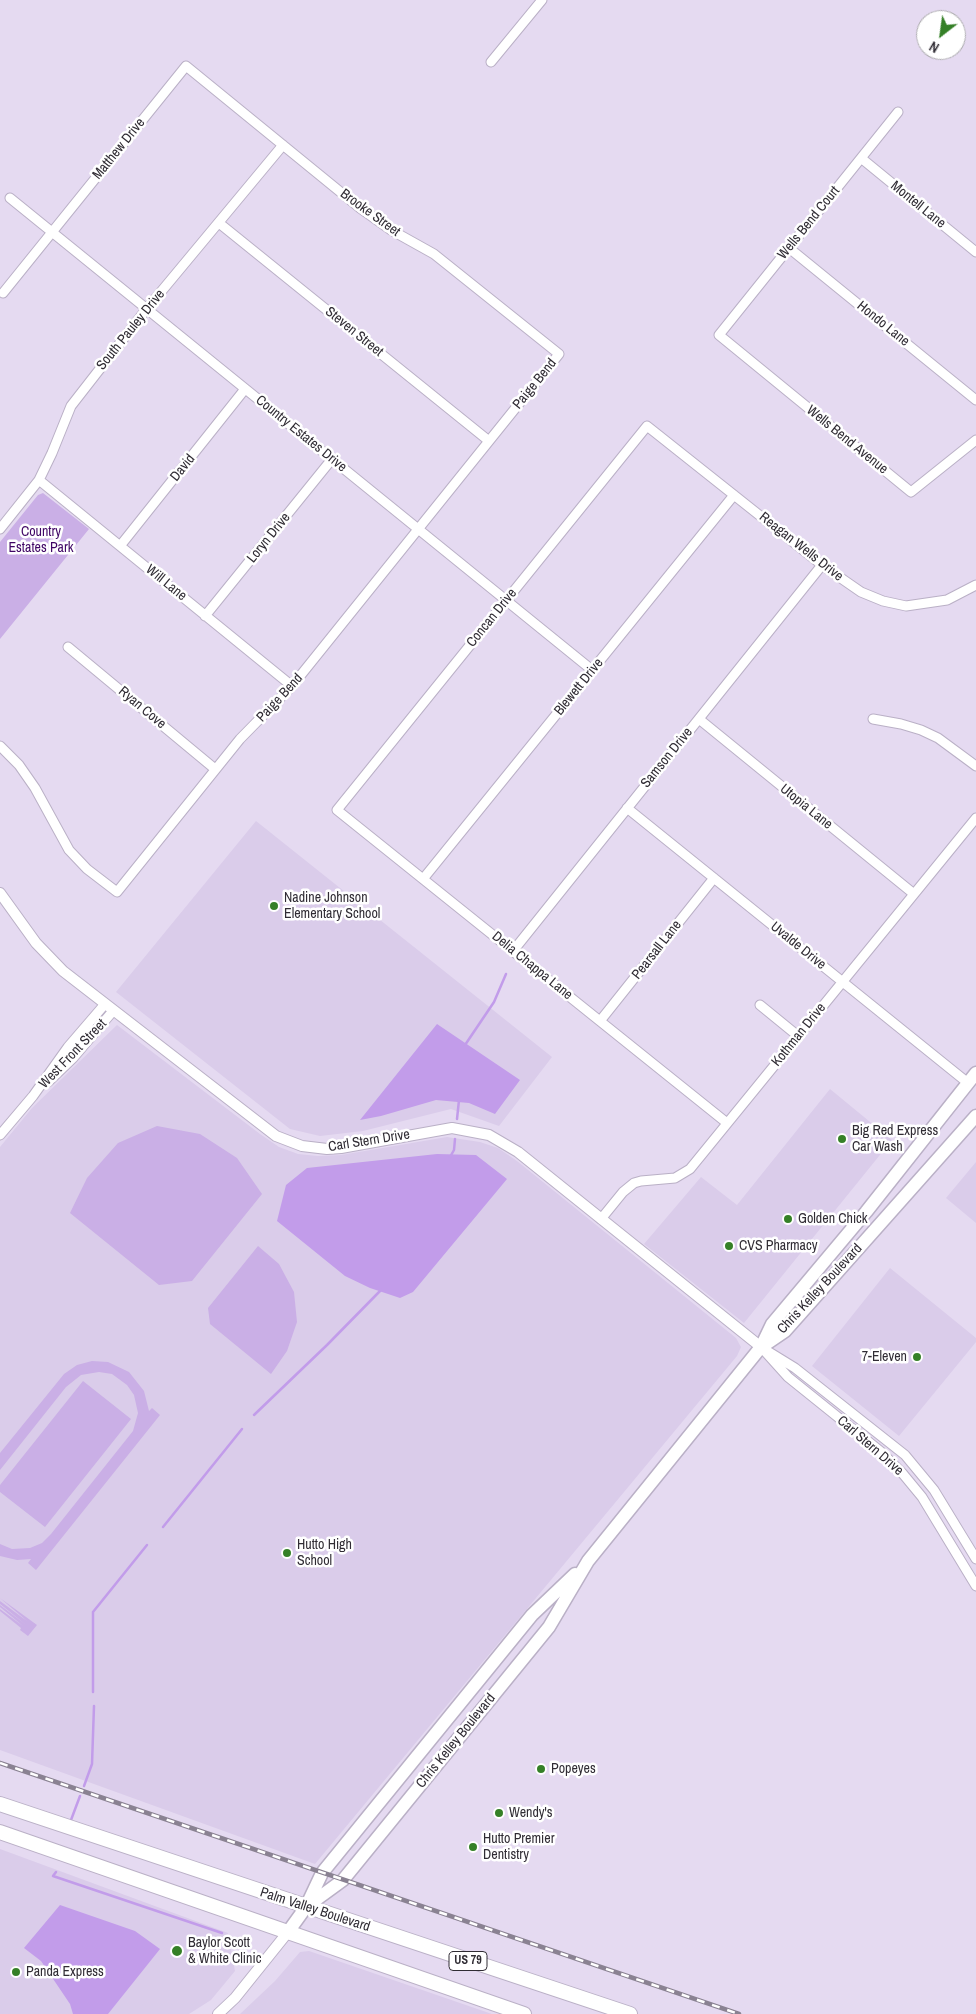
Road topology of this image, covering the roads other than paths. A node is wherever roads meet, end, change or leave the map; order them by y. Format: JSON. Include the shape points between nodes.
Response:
{"nodes":[{"id":1,"x":542,"y":0,"type":"edge"},
{"id":2,"x":491,"y":62,"type":"dead end"},
{"id":3,"x":186,"y":66,"type":"joint"},
{"id":4,"x":898,"y":112,"type":"dead end"},
{"id":5,"x":283,"y":145,"type":"junction"},
{"id":6,"x":861,"y":158,"type":"junction"},
{"id":7,"x":10,"y":198,"type":"dead end"},
{"id":8,"x":219,"y":223,"type":"junction"},
{"id":9,"x":52,"y":232,"type":"junction"},
{"id":10,"x":789,"y":248,"type":"junction"},
{"id":11,"x":976,"y":252,"type":"edge"},
{"id":12,"x":3,"y":293,"type":"dead end"},
{"id":13,"x":147,"y":310,"type":"junction"},
{"id":14,"x":719,"y":335,"type":"joint"},
{"id":15,"x":559,"y":354,"type":"joint"},
{"id":16,"x":245,"y":389,"type":"junction"},
{"id":17,"x":976,"y":400,"type":"edge"},
{"id":18,"x":647,"y":426,"type":"joint"},
{"id":19,"x":489,"y":440,"type":"junction"},
{"id":20,"x":976,"y":440,"type":"edge"},
{"id":21,"x":332,"y":459,"type":"junction"},
{"id":22,"x":39,"y":480,"type":"junction"},
{"id":23,"x":734,"y":495,"type":"junction"},
{"id":24,"x":0,"y":529,"type":"edge"},
{"id":25,"x":419,"y":530,"type":"junction"},
{"id":26,"x":120,"y":546,"type":"junction"},
{"id":27,"x":822,"y":565,"type":"junction"},
{"id":28,"x":976,"y":585,"type":"edge"},
{"id":29,"x":506,"y":600,"type":"junction"},
{"id":30,"x":206,"y":616,"type":"junction"},
{"id":31,"x":68,"y":648,"type":"dead end"},
{"id":32,"x":592,"y":670,"type":"junction"},
{"id":33,"x":292,"y":686,"type":"junction"},
{"id":34,"x":698,"y":719,"type":"junction"},
{"id":35,"x":873,"y":719,"type":"dead end"},
{"id":36,"x":0,"y":746,"type":"edge"},
{"id":37,"x":976,"y":766,"type":"edge"},
{"id":38,"x":215,"y":769,"type":"junction"},
{"id":39,"x":627,"y":808,"type":"junction"},
{"id":40,"x":337,"y":810,"type":"joint"},
{"id":41,"x":976,"y":818,"type":"edge"},
{"id":42,"x":714,"y":878,"type":"junction"},
{"id":43,"x":423,"y":879,"type":"junction"},
{"id":44,"x":0,"y":893,"type":"edge"},
{"id":45,"x":914,"y":894,"type":"junction"},
{"id":46,"x":513,"y":951,"type":"junction"},
{"id":47,"x":842,"y":982,"type":"junction"},
{"id":48,"x":104,"y":1004,"type":"junction"},
{"id":49,"x":760,"y":1005,"type":"dead end"},
{"id":50,"x":113,"y":1011,"type":"junction"},
{"id":51,"x":600,"y":1021,"type":"junction"},
{"id":52,"x":798,"y":1036,"type":"junction"},
{"id":53,"x":972,"y":1078,"type":"edge"},
{"id":54,"x":33,"y":1096,"type":"junction"},
{"id":55,"x":976,"y":1116,"type":"edge"},
{"id":56,"x":727,"y":1123,"type":"junction"},
{"id":57,"x":0,"y":1135,"type":"edge"},
{"id":58,"x":601,"y":1219,"type":"junction"},
{"id":59,"x":761,"y":1347,"type":"junction"},
{"id":60,"x":976,"y":1559,"type":"edge"},
{"id":61,"x":588,"y":1561,"type":"junction"},
{"id":62,"x":976,"y":1586,"type":"edge"},
{"id":63,"x":0,"y":1804,"type":"edge"},
{"id":64,"x":0,"y":1832,"type":"edge"},
{"id":65,"x":306,"y":1907,"type":"junction"},
{"id":66,"x":288,"y":1932,"type":"junction"},
{"id":67,"x":218,"y":2014,"type":"edge"},
{"id":68,"x":524,"y":2014,"type":"edge"},
{"id":69,"x":630,"y":2014,"type":"edge"}],
"edges":[{"from":1,"to":2,"type":"street"},
{"from":3,"to":5,"type":"street","name":"Brooke Street"},
{"from":3,"to":9,"type":"street","name":"Matthew Drive"},
{"from":4,"to":6,"type":"street","name":"Wells Bend Court"},
{"from":5,"to":8,"type":"street","name":"South Pauley Drive"},
{"from":5,"to":15,"type":"street","name":"Brooke Street","via":[[376,221],[450,266]]},
{"from":6,"to":10,"type":"street","name":"Wells Bend Court"},
{"from":6,"to":11,"type":"street","name":"Montell Lane"},
{"from":7,"to":9,"type":"street","name":"Country Estates Drive"},
{"from":8,"to":13,"type":"street","name":"South Pauley Drive"},
{"from":8,"to":19,"type":"street","name":"Steven Street"},
{"from":9,"to":12,"type":"street","name":"Matthew Drive"},
{"from":9,"to":13,"type":"street","name":"Country Estates Drive"},
{"from":10,"to":14,"type":"street","name":"Wells Bend Court"},
{"from":10,"to":17,"type":"street","name":"Hondo Lane"},
{"from":13,"to":16,"type":"street","name":"Country Estates Drive"},
{"from":13,"to":22,"type":"street","name":"South Pauley Drive","via":[[71,406]]},
{"from":14,"to":20,"type":"street","name":"Wells Bend Avenue","via":[[911,492]]},
{"from":15,"to":19,"type":"street","name":"Paige Bend"},
{"from":16,"to":21,"type":"street","name":"Country Estates Drive"},
{"from":16,"to":26,"type":"street","name":"David"},
{"from":18,"to":23,"type":"street","name":"Reagan Wells Drive"},
{"from":18,"to":29,"type":"street","name":"Concan Drive"},
{"from":19,"to":25,"type":"street","name":"Paige Bend"},
{"from":21,"to":25,"type":"street","name":"Country Estates Drive"},
{"from":21,"to":30,"type":"street","name":"Loryn Drive"},
{"from":22,"to":24,"type":"street","name":"South Pauley Drive"},
{"from":22,"to":26,"type":"street","name":"Will Lane"},
{"from":23,"to":27,"type":"street","name":"Reagan Wells Drive"},
{"from":23,"to":32,"type":"street","name":"Blewett Drive"},
{"from":25,"to":29,"type":"street","name":"Country Estates Drive"},
{"from":25,"to":33,"type":"street","name":"Paige Bend"},
{"from":26,"to":30,"type":"street","name":"Will Lane"},
{"from":27,"to":28,"type":"street","name":"Reagan Wells Drive","via":[[861,592],[906,606],[948,600]]},
{"from":27,"to":34,"type":"street","name":"Samson Drive"},
{"from":29,"to":32,"type":"street","name":"Country Estates Drive"},
{"from":29,"to":40,"type":"street","name":"Concan Drive"},
{"from":30,"to":33,"type":"street","name":"Will Lane"},
{"from":31,"to":38,"type":"street","name":"Ryan Cove"},
{"from":32,"to":43,"type":"street","name":"Blewett Drive"},
{"from":33,"to":38,"type":"street","name":"Paige Bend"},
{"from":34,"to":39,"type":"street","name":"Samson Drive"},
{"from":34,"to":45,"type":"street","name":"Utopia Lane"},
{"from":35,"to":37,"type":"street","via":[[921,730],[938,738]]},
{"from":36,"to":38,"type":"street","name":"Paige Bend","via":[[35,788],[69,850],[117,892]]},
{"from":39,"to":42,"type":"street","name":"Uvalde Drive"},
{"from":39,"to":46,"type":"street","name":"Samson Drive"},
{"from":40,"to":43,"type":"street","name":"Delia Chappa Lane"},
{"from":41,"to":45,"type":"street","name":"Kothman Drive"},
{"from":42,"to":47,"type":"street","name":"Uvalde Drive"},
{"from":42,"to":51,"type":"street","name":"Pearsall Lane"},
{"from":43,"to":46,"type":"street","name":"Delia Chappa Lane"},
{"from":44,"to":48,"type":"street","name":"Carl Stern Drive","via":[[36,944]]},
{"from":45,"to":47,"type":"street","name":"Kothman Drive"},
{"from":46,"to":51,"type":"street","name":"Delia Chappa Lane"},
{"from":47,"to":52,"type":"street","name":"Kothman Drive"},
{"from":47,"to":53,"type":"street","name":"Uvalde Drive"},
{"from":48,"to":50,"type":"street","name":"Carl Stern Drive"},
{"from":48,"to":54,"type":"street","name":"West Front Street"},
{"from":49,"to":52,"type":"street"},
{"from":50,"to":54,"type":"street","name":"West Front Street","via":[[73,1058]]},
{"from":50,"to":58,"type":"street","name":"Carl Stern Drive","via":[[283,1140],[326,1149],[452,1128],[477,1132],[489,1135],[518,1152]]},
{"from":51,"to":56,"type":"street","name":"Delia Chappa Lane"},
{"from":52,"to":56,"type":"street","name":"Kothman Drive"},
{"from":53,"to":59,"type":"main road","name":"Chris Kelley Boulevard","via":[[772,1324]]},
{"from":54,"to":57,"type":"street","name":"West Front Street"},
{"from":55,"to":59,"type":"main road","name":"Chris Kelley Boulevard","via":[[784,1331]]},
{"from":56,"to":58,"type":"street","name":"Kothman Drive","via":[[683,1174],[634,1184],[623,1192]]},
{"from":58,"to":59,"type":"street","name":"Carl Stern Drive"},
{"from":59,"to":60,"type":"street","name":"Carl Stern Drive","via":[[795,1368],[905,1455],[934,1490]]},
{"from":59,"to":61,"type":"main road","name":"Chris Kelley Boulevard"},
{"from":59,"to":62,"type":"street","name":"Carl Stern Drive","via":[[788,1377],[880,1451],[903,1474],[922,1497]]},
{"from":61,"to":65,"type":"main road","name":"Chris Kelley Boulevard","via":[[532,1615],[322,1873]]},
{"from":61,"to":65,"type":"main road","name":"Chris Kelley Boulevard","via":[[549,1627],[350,1872]]},
{"from":63,"to":65,"type":"highway","name":"Palm Valley Boulevard","number":"US 79"},
{"from":64,"to":66,"type":"highway","name":"Palm Valley Boulevard","number":"US 79"},
{"from":65,"to":66,"type":"main road","name":"Chris Kelley Boulevard"},
{"from":65,"to":69,"type":"highway","name":"Palm Valley Boulevard","number":"US 79"},
{"from":66,"to":67,"type":"street","via":[[235,1998]]},
{"from":66,"to":68,"type":"highway","name":"Palm Valley Boulevard","number":"US 79"}]}
